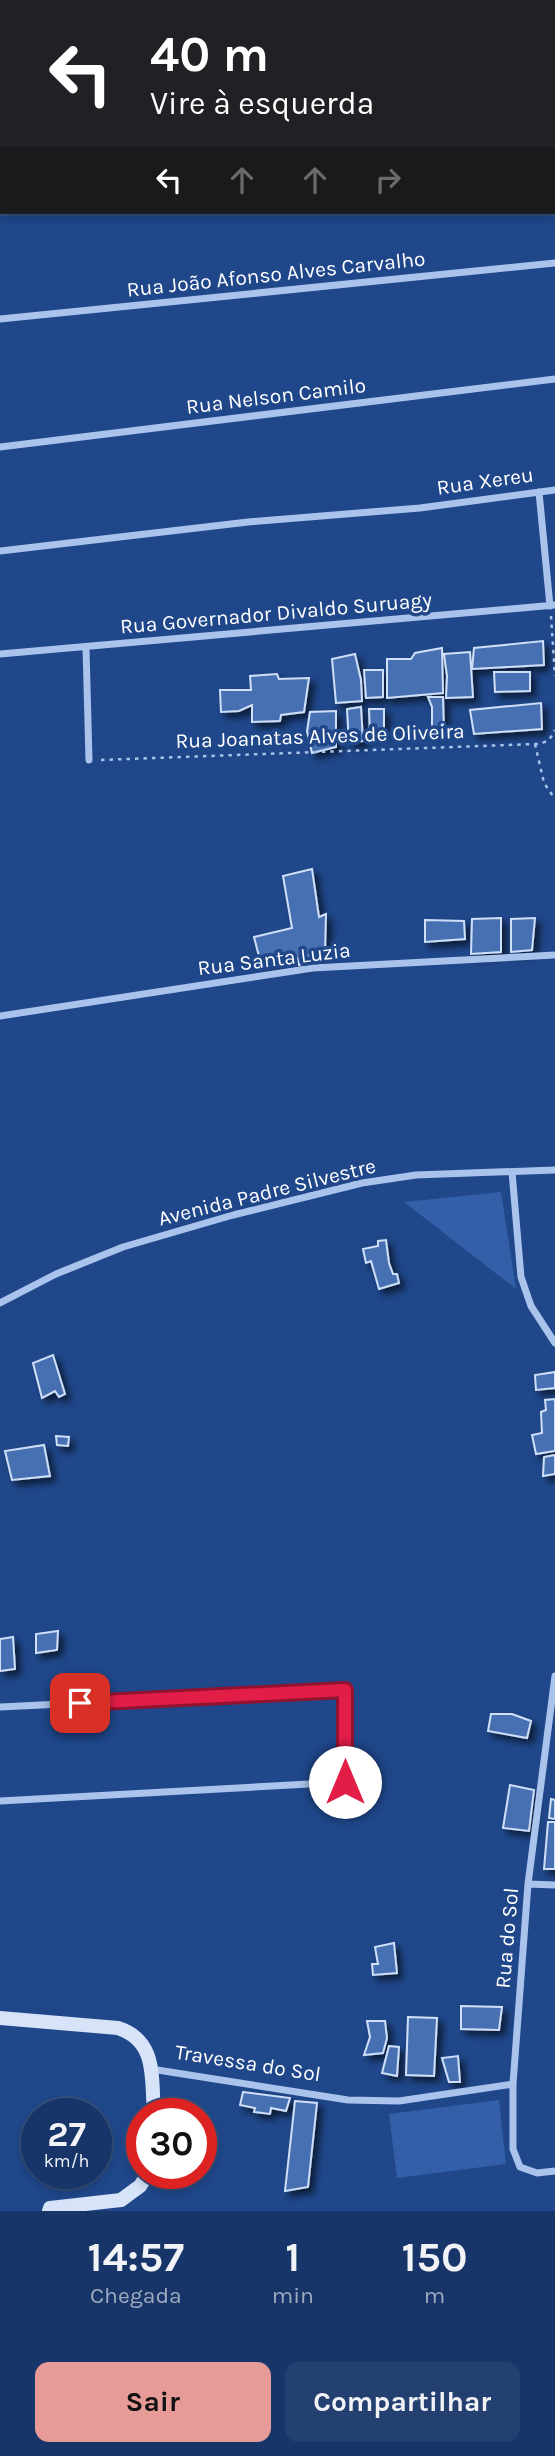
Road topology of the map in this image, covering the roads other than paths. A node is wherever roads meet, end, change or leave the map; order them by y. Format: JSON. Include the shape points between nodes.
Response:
{"nodes":[{"id":1,"x":555,"y":263,"type":"edge"},
{"id":2,"x":0,"y":319,"type":"edge"},
{"id":3,"x":555,"y":379,"type":"edge"},
{"id":4,"x":0,"y":447,"type":"edge"},
{"id":5,"x":555,"y":490,"type":"edge"},
{"id":6,"x":539,"y":492,"type":"junction"},
{"id":7,"x":0,"y":551,"type":"edge"},
{"id":8,"x":552,"y":606,"type":"edge"},
{"id":9,"x":86,"y":648,"type":"junction"},
{"id":10,"x":0,"y":654,"type":"edge"},
{"id":11,"x":89,"y":760,"type":"road end"},
{"id":12,"x":555,"y":956,"type":"edge"},
{"id":13,"x":0,"y":1016,"type":"edge"},
{"id":14,"x":555,"y":1170,"type":"edge"},
{"id":15,"x":512,"y":1172,"type":"junction"},
{"id":16,"x":0,"y":1303,"type":"edge"},
{"id":17,"x":555,"y":1343,"type":"edge"},
{"id":18,"x":555,"y":1676,"type":"edge"},
{"id":19,"x":553,"y":1706,"type":"edge"},
{"id":20,"x":0,"y":1707,"type":"edge"},
{"id":21,"x":0,"y":1801,"type":"edge"},
{"id":22,"x":528,"y":1884,"type":"junction"},
{"id":23,"x":555,"y":1885,"type":"edge"},
{"id":24,"x":0,"y":2018,"type":"edge"},
{"id":25,"x":150,"y":2068,"type":"junction"},
{"id":26,"x":513,"y":2084,"type":"junction"},
{"id":27,"x":153,"y":2098,"type":"edge"},
{"id":28,"x":555,"y":2171,"type":"edge"},
{"id":29,"x":136,"y":2189,"type":"edge"},
{"id":30,"x":48,"y":2211,"type":"edge"}],
"edges":[{"from":1,"to":2,"type":"street","name":"Rua João Afonso Alves Carvalho"},
{"from":3,"to":4,"type":"street","name":"Rua Nelson Camilo"},
{"from":5,"to":6,"type":"street","name":"Rua Xereu"},
{"from":6,"to":7,"type":"street","name":"Rua Xereu"},
{"from":6,"to":8,"type":"street"},
{"from":8,"to":9,"type":"street","name":"Rua Governador Divaldo Suruagy"},
{"from":9,"to":10,"type":"street","name":"Rua Governador Divaldo Suruagy"},
{"from":9,"to":11,"type":"street"},
{"from":12,"to":13,"type":"street","name":"Rua Santa Luzia","via":[[313,968]]},
{"from":14,"to":15,"type":"street","name":"Avenida Padre Silvestre"},
{"from":15,"to":16,"type":"street","name":"Avenida Padre Silvestre","via":[[416,1175],[362,1183],[233,1215],[123,1247]]},
{"from":15,"to":17,"type":"street","via":[[521,1277],[531,1306]]},
{"from":18,"to":19,"type":"street","name":"Rua do Sol"},
{"from":19,"to":22,"type":"street","name":"Rua do Sol"},
{"from":20,"to":21,"type":"street","via":[[345,1690],[345,1782]]},
{"from":22,"to":23,"type":"street"},
{"from":22,"to":26,"type":"street","name":"Rua do Sol"},
{"from":24,"to":25,"type":"street","name":"Travessa do Sol","via":[[133,2033],[148,2052]]},
{"from":25,"to":26,"type":"street","name":"Travessa do Sol","via":[[348,2100],[398,2101]]},
{"from":25,"to":27,"type":"street"},
{"from":26,"to":28,"type":"street","name":"Rua do Sol","via":[[513,2149],[520,2167],[537,2173]]},
{"from":29,"to":30,"type":"street","via":[[121,2200]]}]}
